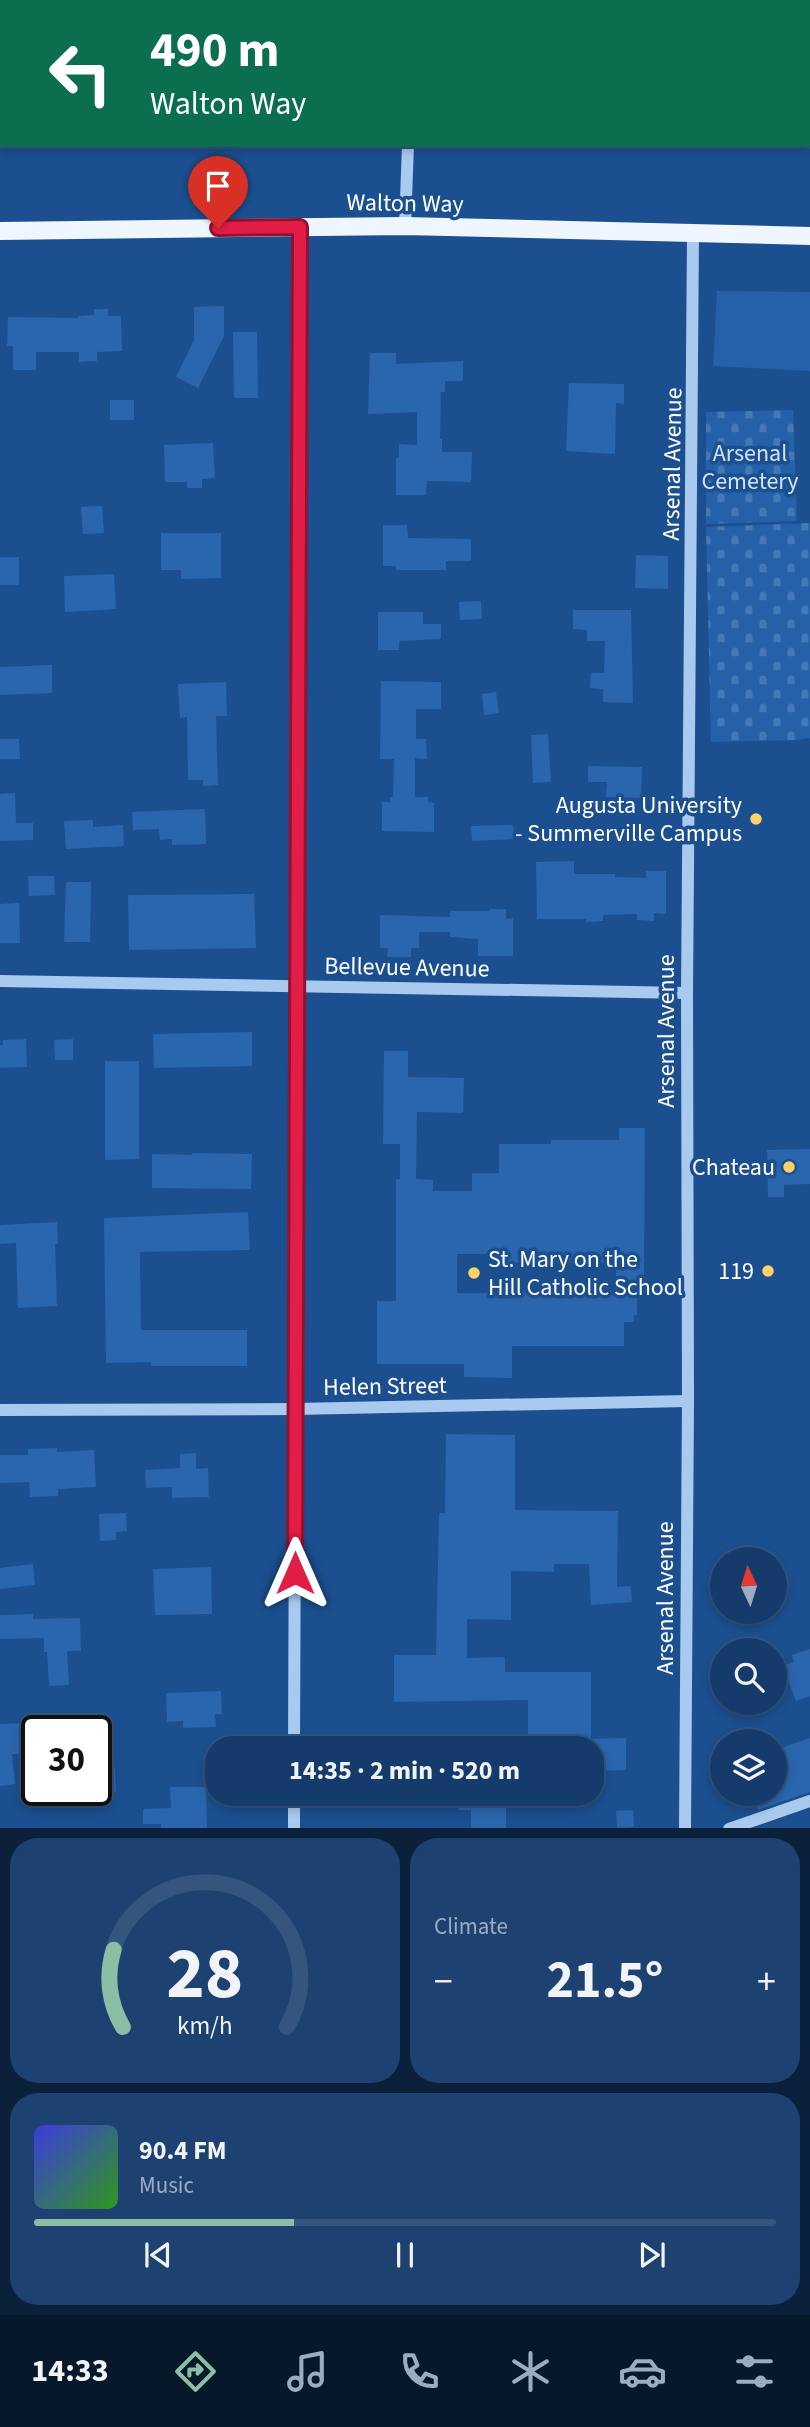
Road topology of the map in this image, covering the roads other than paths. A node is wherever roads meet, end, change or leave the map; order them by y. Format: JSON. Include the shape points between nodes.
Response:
{"nodes":[{"id":1,"x":408,"y":147,"type":"edge"},
{"id":2,"x":405,"y":226,"type":"junction"},
{"id":3,"x":300,"y":227,"type":"junction"},
{"id":4,"x":0,"y":231,"type":"edge"},
{"id":5,"x":693,"y":234,"type":"junction"},
{"id":6,"x":810,"y":236,"type":"edge"},
{"id":7,"x":0,"y":981,"type":"edge"},
{"id":8,"x":298,"y":986,"type":"junction"},
{"id":9,"x":687,"y":993,"type":"junction"},
{"id":10,"x":688,"y":1401,"type":"junction"},
{"id":11,"x":295,"y":1409,"type":"junction"},
{"id":12,"x":0,"y":1410,"type":"edge"},
{"id":13,"x":294,"y":1736,"type":"edge"},
{"id":14,"x":810,"y":1801,"type":"edge"},
{"id":15,"x":294,"y":1806,"type":"edge"},
{"id":16,"x":294,"y":1828,"type":"edge"},
{"id":17,"x":685,"y":1828,"type":"edge"},
{"id":18,"x":732,"y":1828,"type":"edge"}],
"edges":[{"from":1,"to":2,"type":"street"},
{"from":2,"to":3,"type":"main road","name":"Walton Way"},
{"from":2,"to":5,"type":"main road","name":"Walton Way"},
{"from":3,"to":4,"type":"main road","name":"Walton Way"},
{"from":3,"to":8,"type":"street"},
{"from":5,"to":6,"type":"main road","name":"Walton Way"},
{"from":5,"to":9,"type":"street","name":"Arsenal Avenue"},
{"from":7,"to":8,"type":"street","name":"Bellevue Avenue"},
{"from":8,"to":9,"type":"street","name":"Bellevue Avenue"},
{"from":8,"to":11,"type":"street"},
{"from":9,"to":10,"type":"street","name":"Arsenal Avenue"},
{"from":10,"to":11,"type":"street","name":"Helen Street"},
{"from":10,"to":17,"type":"street","name":"Arsenal Avenue"},
{"from":11,"to":12,"type":"street","name":"Helen Street"},
{"from":11,"to":13,"type":"street"},
{"from":14,"to":18,"type":"street"},
{"from":15,"to":16,"type":"street"}]}
